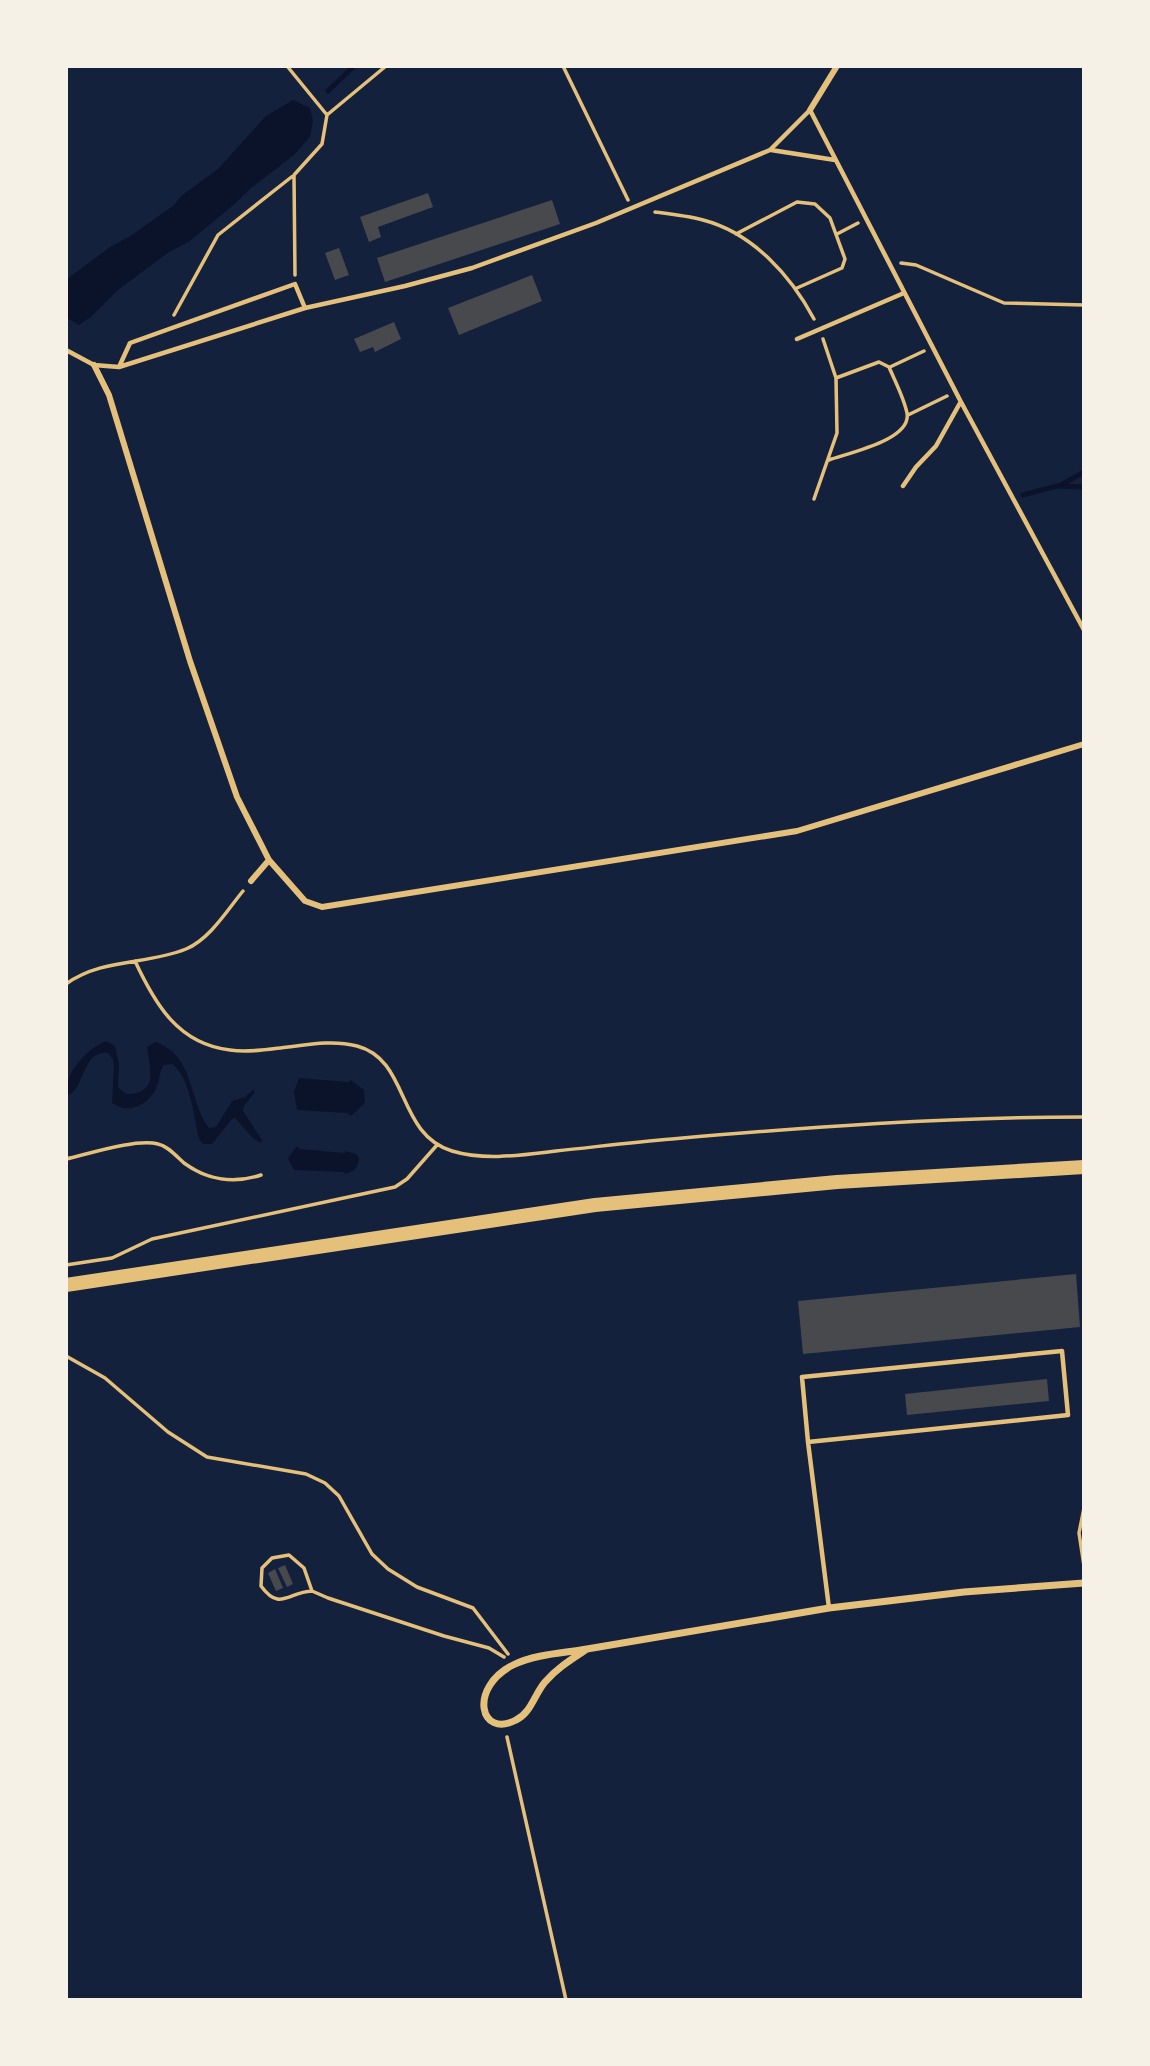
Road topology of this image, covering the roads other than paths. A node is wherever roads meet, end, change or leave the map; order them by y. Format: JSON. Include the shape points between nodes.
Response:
{"nodes":[{"id":1,"x":836,"y":66,"type":"edge"},
{"id":2,"x":810,"y":110,"type":"junction"},
{"id":3,"x":771,"y":150,"type":"junction"},
{"id":4,"x":835,"y":160,"type":"junction"},
{"id":5,"x":904,"y":293,"type":"junction"},
{"id":6,"x":305,"y":308,"type":"junction"},
{"id":7,"x":797,"y":339,"type":"dead end"},
{"id":8,"x":66,"y":350,"type":"edge"},
{"id":9,"x":93,"y":365,"type":"junction"},
{"id":10,"x":119,"y":367,"type":"junction"},
{"id":11,"x":961,"y":402,"type":"junction"},
{"id":12,"x":903,"y":486,"type":"dead end"},
{"id":13,"x":1083,"y":630,"type":"edge"},
{"id":14,"x":1083,"y":744,"type":"edge"},
{"id":15,"x":269,"y":860,"type":"junction"},
{"id":16,"x":251,"y":881,"type":"road end"},
{"id":17,"x":1083,"y":1167,"type":"edge"},
{"id":18,"x":66,"y":1285,"type":"edge"},
{"id":19,"x":808,"y":1442,"type":"junction"},
{"id":20,"x":1083,"y":1583,"type":"edge"},
{"id":21,"x":829,"y":1608,"type":"junction"},
{"id":22,"x":587,"y":1649,"type":"junction"}],
"edges":[{"from":1,"to":2,"type":"street"},
{"from":2,"to":3,"type":"lane"},
{"from":2,"to":4,"type":"lane"},
{"from":3,"to":4,"type":"lane"},
{"from":3,"to":6,"type":"lane","via":[[472,268]]},
{"from":4,"to":5,"type":"lane"},
{"from":5,"to":7,"type":"lane"},
{"from":5,"to":11,"type":"lane"},
{"from":6,"to":10,"type":"lane"},
{"from":6,"to":10,"type":"lane","via":[[295,284],[130,343]]},
{"from":8,"to":9,"type":"lane"},
{"from":9,"to":10,"type":"lane"},
{"from":9,"to":15,"type":"street","via":[[109,395],[190,661],[237,797]]},
{"from":11,"to":12,"type":"lane","via":[[936,446]]},
{"from":11,"to":13,"type":"lane"},
{"from":14,"to":15,"type":"street","via":[[797,831],[322,907],[305,901]]},
{"from":15,"to":16,"type":"street"},
{"from":17,"to":18,"type":"highway","via":[[837,1182],[595,1205]]},
{"from":19,"to":19,"type":"lane","via":[[802,1377],[1062,1351],[1068,1415]]},
{"from":19,"to":21,"type":"lane"},
{"from":20,"to":21,"type":"street"},
{"from":21,"to":22,"type":"street"},
{"from":22,"to":22,"type":"street","via":[[551,1675],[521,1717],[504,1724],[488,1717],[482,1702],[493,1678],[530,1659]]}]}
